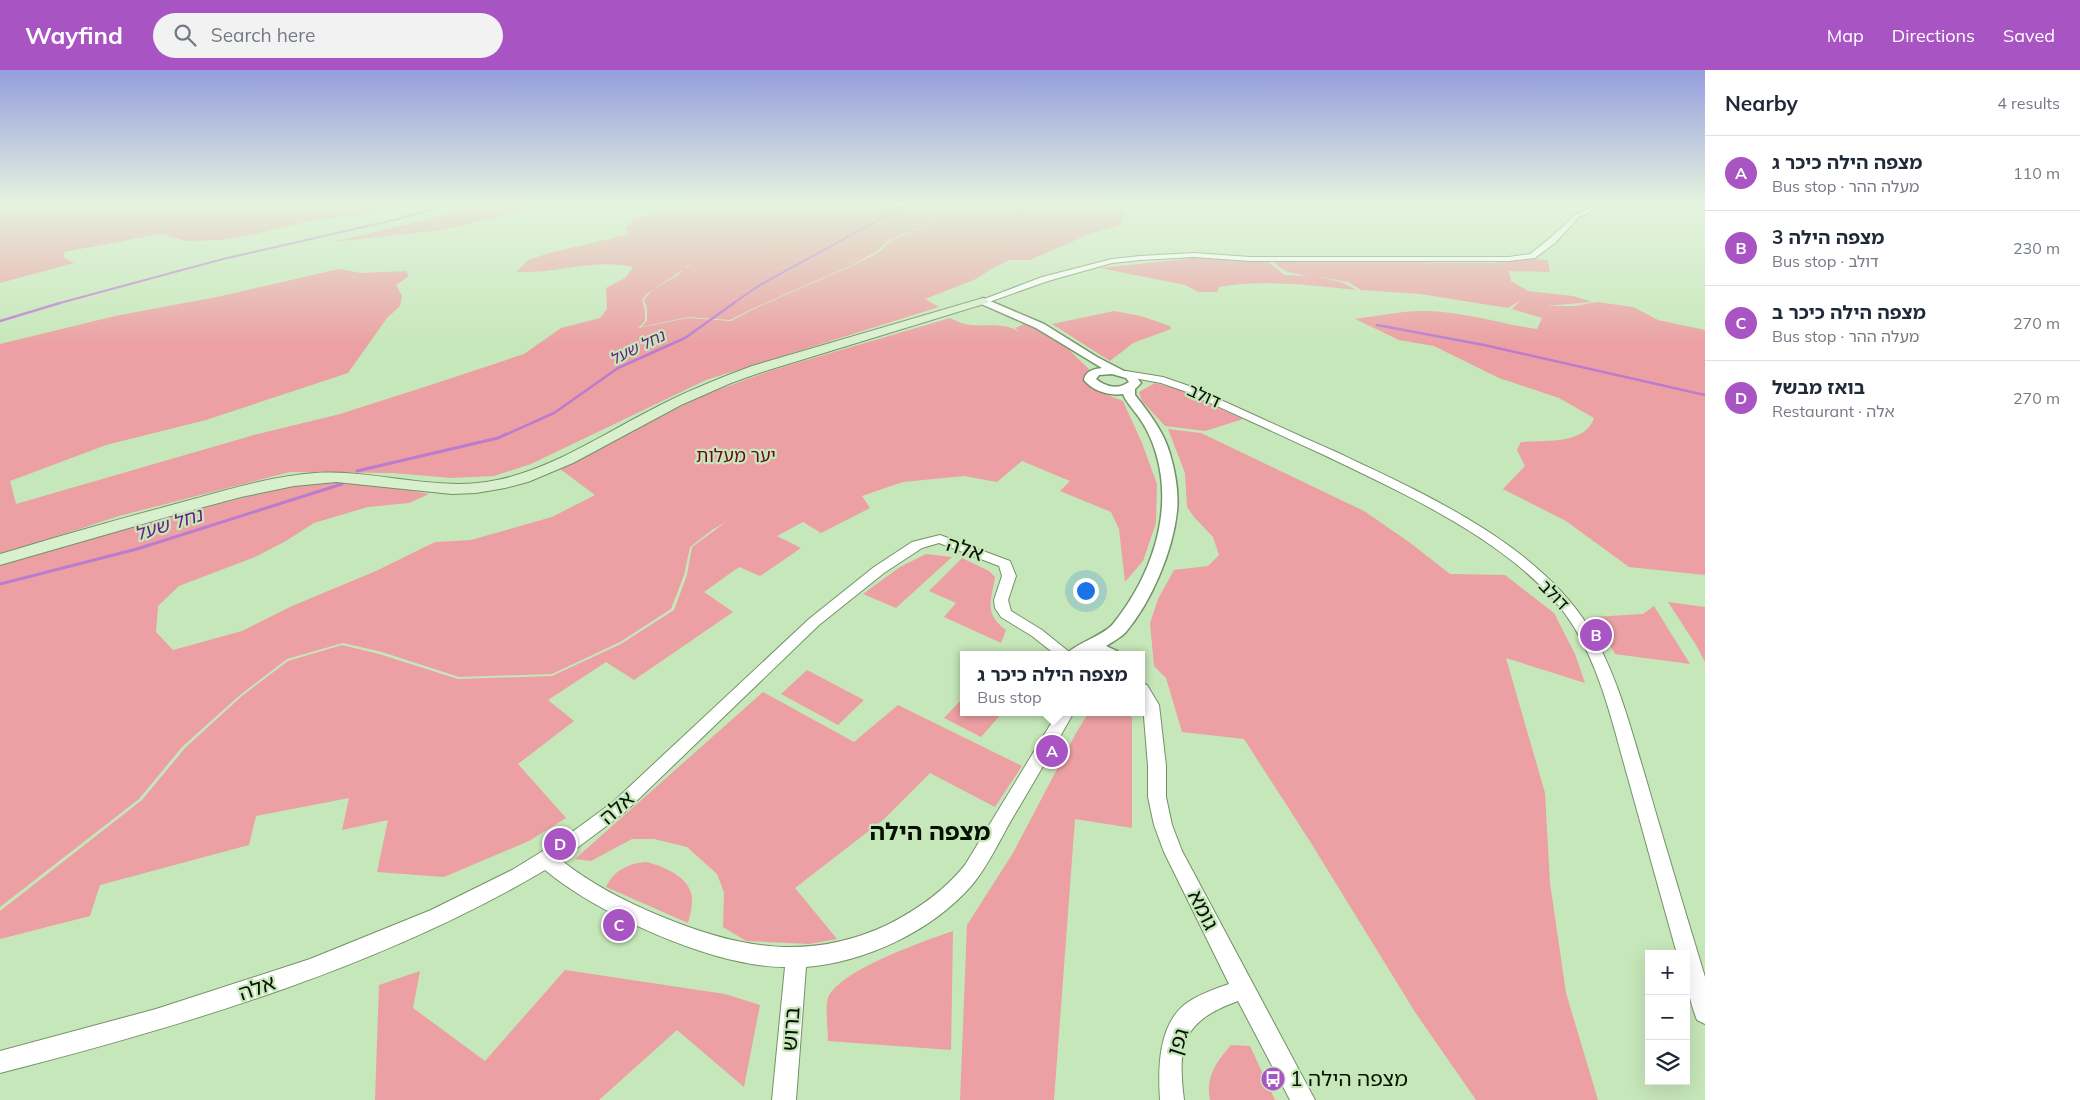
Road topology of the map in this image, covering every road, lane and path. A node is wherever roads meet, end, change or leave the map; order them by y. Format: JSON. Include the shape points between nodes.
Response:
{"nodes":[{"id":1,"x":1540,"y":250,"type":"edge"},
{"id":2,"x":983,"y":301,"type":"junction"},
{"id":3,"x":1093,"y":359,"type":"junction"},
{"id":4,"x":1122,"y":373,"type":"junction"},
{"id":5,"x":1092,"y":374,"type":"junction"},
{"id":6,"x":1163,"y":380,"type":"junction"},
{"id":7,"x":1132,"y":386,"type":"junction"},
{"id":8,"x":1108,"y":389,"type":"junction"},
{"id":9,"x":1136,"y":403,"type":"junction"},
{"id":10,"x":0,"y":560,"type":"edge"},
{"id":11,"x":1124,"y":621,"type":"junction"},
{"id":12,"x":1076,"y":651,"type":"edge"},
{"id":13,"x":1080,"y":651,"type":"edge"},
{"id":14,"x":1088,"y":651,"type":"edge"},
{"id":15,"x":1101,"y":651,"type":"edge"},
{"id":16,"x":1115,"y":651,"type":"edge"},
{"id":17,"x":1146,"y":700,"type":"edge"},
{"id":18,"x":1064,"y":716,"type":"edge"},
{"id":19,"x":548,"y":860,"type":"junction"},
{"id":20,"x":796,"y":958,"type":"junction"},
{"id":21,"x":1243,"y":989,"type":"junction"},
{"id":22,"x":1705,"y":1013,"type":"edge"},
{"id":23,"x":0,"y":1062,"type":"edge"},
{"id":24,"x":784,"y":1100,"type":"edge"},
{"id":25,"x":1172,"y":1100,"type":"edge"},
{"id":26,"x":1304,"y":1100,"type":"edge"}],
"edges":[{"from":1,"to":2,"type":"street","via":[[1532,256],[1509,259],[1250,259],[1208,255],[1140,258],[1112,261],[1045,279]]},
{"from":2,"to":3,"type":"street","via":[[1040,326]]},
{"from":2,"to":10,"type":"main road","via":[[721,382],[547,470],[498,485],[457,489],[372,479],[313,478],[206,501]]},
{"from":3,"to":4,"type":"street"},
{"from":3,"to":5,"type":"street","via":[[1095,369]]},
{"from":4,"to":5,"type":"street","via":[[1104,371]]},
{"from":4,"to":6,"type":"street","name":"דולב"},
{"from":4,"to":7,"type":"street","via":[[1134,380]]},
{"from":5,"to":8,"type":"street","via":[[1090,380],[1094,385]]},
{"from":6,"to":7,"type":"street","name":"דולב"},
{"from":6,"to":22,"type":"street","name":"דולב","via":[[1382,478],[1449,513],[1509,554],[1562,602],[1581,625],[1607,676]]},
{"from":7,"to":8,"type":"street"},
{"from":7,"to":9,"type":"street","via":[[1129,395]]},
{"from":8,"to":9,"type":"street"},
{"from":9,"to":11,"type":"street","via":[[1150,422],[1162,453],[1170,511],[1161,553],[1144,592]]},
{"from":11,"to":13,"type":"street","via":[[1108,638]]},
{"from":11,"to":16,"type":"street"},
{"from":12,"to":19,"type":"street","name":"אלה","via":[[1006,614],[1002,608],[1009,576],[1005,564],[940,539],[917,545],[879,570],[814,622],[619,807],[589,833]]},
{"from":14,"to":15,"type":"street"},
{"from":17,"to":21,"type":"street","name":"גומא","via":[[1157,766],[1157,797],[1162,825]]},
{"from":18,"to":20,"type":"street","via":[[972,871],[956,890],[928,912],[863,946],[809,959]]},
{"from":19,"to":20,"type":"street","via":[[598,898],[686,938],[754,955]]},
{"from":19,"to":23,"type":"street","name":"אלה","via":[[495,890],[432,919],[270,984],[193,1010]]},
{"from":20,"to":24,"type":"street","name":"ברוש"},
{"from":21,"to":25,"type":"street","name":"גפן","via":[[1206,1004],[1186,1018],[1175,1039],[1169,1078]]},
{"from":21,"to":26,"type":"street","name":"גומא"}]}
